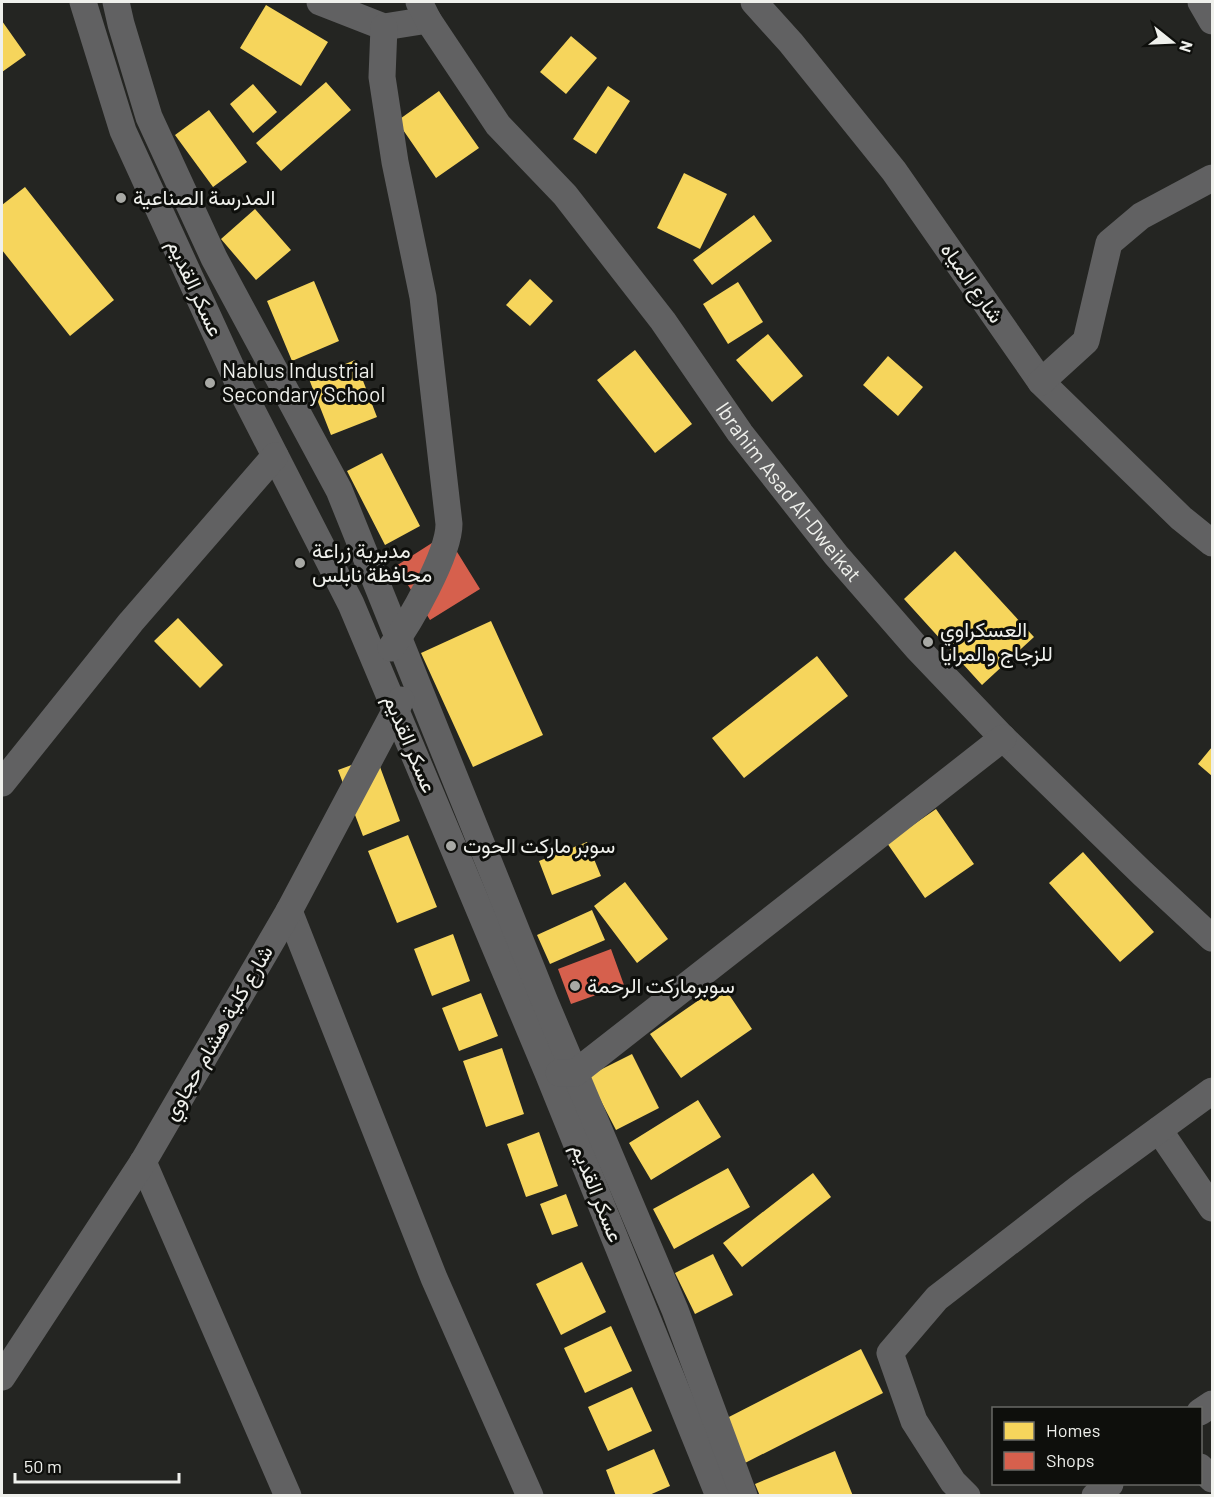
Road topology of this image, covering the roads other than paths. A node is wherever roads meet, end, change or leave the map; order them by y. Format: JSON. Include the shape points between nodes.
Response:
{"nodes":[{"id":1,"x":83,"y":2,"type":"edge"},
{"id":2,"x":116,"y":2,"type":"edge"},
{"id":3,"x":320,"y":2,"type":"edge"},
{"id":4,"x":754,"y":2,"type":"edge"},
{"id":5,"x":1201,"y":2,"type":"edge"},
{"id":6,"x":423,"y":11,"type":"edge"},
{"id":7,"x":1212,"y":21,"type":"edge"},
{"id":8,"x":384,"y":27,"type":"junction"},
{"id":9,"x":1212,"y":178,"type":"edge"},
{"id":10,"x":1041,"y":382,"type":"junction"},
{"id":11,"x":275,"y":456,"type":"junction"},
{"id":12,"x":1212,"y":543,"type":"edge"},
{"id":13,"x":398,"y":638,"type":"junction"},
{"id":14,"x":377,"y":667,"type":"junction"},
{"id":15,"x":413,"y":677,"type":"junction"},
{"id":16,"x":396,"y":711,"type":"junction"},
{"id":17,"x":1003,"y":738,"type":"junction"},
{"id":18,"x":2,"y":783,"type":"edge"},
{"id":19,"x":289,"y":911,"type":"junction"},
{"id":20,"x":1212,"y":938,"type":"edge"},
{"id":21,"x":549,"y":1073,"type":"junction"},
{"id":22,"x":575,"y":1073,"type":"junction"},
{"id":23,"x":1212,"y":1091,"type":"edge"},
{"id":24,"x":1159,"y":1130,"type":"junction"},
{"id":25,"x":144,"y":1162,"type":"junction"},
{"id":26,"x":1212,"y":1208,"type":"edge"},
{"id":27,"x":2,"y":1377,"type":"edge"},
{"id":28,"x":1109,"y":1485,"type":"edge"},
{"id":29,"x":288,"y":1496,"type":"edge"},
{"id":30,"x":530,"y":1496,"type":"edge"},
{"id":31,"x":719,"y":1496,"type":"edge"},
{"id":32,"x":744,"y":1496,"type":"edge"},
{"id":33,"x":967,"y":1496,"type":"edge"},
{"id":34,"x":1095,"y":1496,"type":"edge"}],
"edges":[{"from":1,"to":11,"type":"street","name":"عسكر القديم","via":[[123,131]]},
{"from":2,"to":13,"type":"street","name":"عسكر القديم","via":[[149,117],[214,258],[339,490]]},
{"from":3,"to":8,"type":"street"},
{"from":4,"to":10,"type":"street","name":"شارع المياه","via":[[894,171]]},
{"from":5,"to":7,"type":"street"},
{"from":6,"to":8,"type":"street"},
{"from":6,"to":17,"type":"street","name":"Ibrahim Asad Al-Dweikat","via":[[498,125],[565,195],[663,321],[740,433],[837,555],[916,648]]},
{"from":8,"to":13,"type":"street","via":[[382,77],[423,297],[449,525],[436,566]]},
{"from":9,"to":10,"type":"street","via":[[1141,216],[1109,243],[1086,341]]},
{"from":10,"to":12,"type":"street","name":"شارع المياه","via":[[1181,518]]},
{"from":11,"to":14,"type":"street","name":"عسكر القديم","via":[[351,604]]},
{"from":11,"to":18,"type":"street","via":[[131,622]]},
{"from":13,"to":14,"type":"street"},
{"from":13,"to":15,"type":"street","name":"عسكر القديم"},
{"from":14,"to":16,"type":"street","name":"عسكر القديم"},
{"from":15,"to":16,"type":"street","name":"شارع كلية هشام حجاوي"},
{"from":15,"to":22,"type":"street","name":"عسكر القديم"},
{"from":16,"to":19,"type":"street","name":"شارع كلية هشام حجاوي"},
{"from":16,"to":21,"type":"street","name":"عسكر القديم"},
{"from":17,"to":20,"type":"street","name":"Ibrahim Asad Al-Dweikat"},
{"from":17,"to":22,"type":"street"},
{"from":19,"to":25,"type":"street","name":"شارع كلية هشام حجاوي"},
{"from":19,"to":30,"type":"street","via":[[434,1278]]},
{"from":21,"to":22,"type":"street"},
{"from":21,"to":31,"type":"street","name":"عسكر القديم"},
{"from":22,"to":32,"type":"street","name":"عسكر القديم","via":[[675,1310]]},
{"from":23,"to":24,"type":"street"},
{"from":24,"to":26,"type":"street"},
{"from":24,"to":33,"type":"street","via":[[937,1298],[890,1353],[914,1421],[953,1482]]},
{"from":25,"to":27,"type":"street","name":"شارع كلية هشام حجاوي"},
{"from":25,"to":29,"type":"street"},
{"from":28,"to":34,"type":"street"}]}
